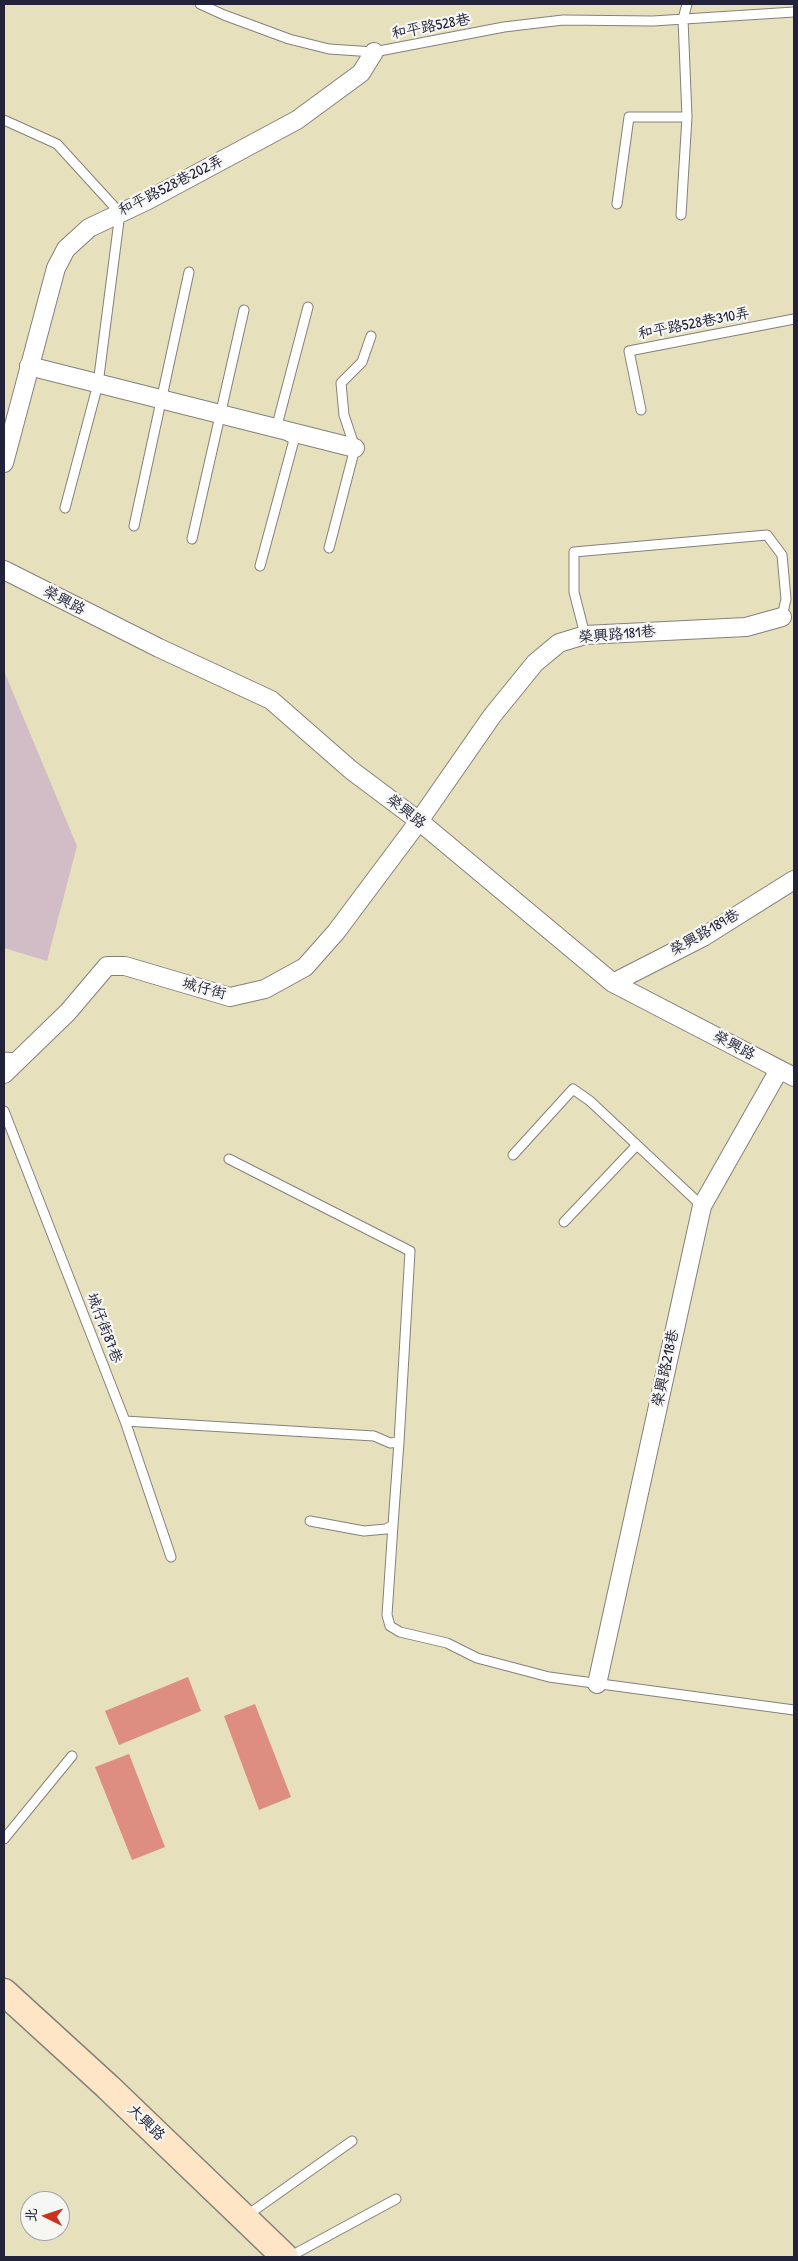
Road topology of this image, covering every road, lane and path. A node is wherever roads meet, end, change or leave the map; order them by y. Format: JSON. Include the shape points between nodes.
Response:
{"nodes":[{"id":1,"x":200,"y":4,"type":"edge"},
{"id":2,"x":686,"y":4,"type":"edge"},
{"id":3,"x":794,"y":12,"type":"edge"},
{"id":4,"x":683,"y":19,"type":"junction"},
{"id":5,"x":374,"y":52,"type":"junction"},
{"id":6,"x":687,"y":117,"type":"junction"},
{"id":7,"x":4,"y":120,"type":"edge"},
{"id":8,"x":617,"y":204,"type":"dead end"},
{"id":9,"x":120,"y":213,"type":"junction"},
{"id":10,"x":681,"y":215,"type":"dead end"},
{"id":11,"x":189,"y":272,"type":"dead end"},
{"id":12,"x":308,"y":307,"type":"dead end"},
{"id":13,"x":244,"y":310,"type":"dead end"},
{"id":14,"x":794,"y":319,"type":"edge"},
{"id":15,"x":371,"y":336,"type":"dead end"},
{"id":16,"x":29,"y":366,"type":"junction"},
{"id":17,"x":98,"y":384,"type":"junction"},
{"id":18,"x":163,"y":400,"type":"junction"},
{"id":19,"x":641,"y":410,"type":"dead end"},
{"id":20,"x":220,"y":415,"type":"junction"},
{"id":21,"x":276,"y":429,"type":"junction"},
{"id":22,"x":355,"y":448,"type":"junction"},
{"id":23,"x":4,"y":463,"type":"edge"},
{"id":24,"x":65,"y":508,"type":"dead end"},
{"id":25,"x":134,"y":526,"type":"dead end"},
{"id":26,"x":192,"y":539,"type":"dead end"},
{"id":27,"x":329,"y":548,"type":"dead end"},
{"id":28,"x":260,"y":566,"type":"dead end"},
{"id":29,"x":4,"y":570,"type":"edge"},
{"id":30,"x":782,"y":617,"type":"joint"},
{"id":31,"x":585,"y":635,"type":"junction"},
{"id":32,"x":419,"y":821,"type":"junction"},
{"id":33,"x":794,"y":880,"type":"edge"},
{"id":34,"x":613,"y":983,"type":"junction"},
{"id":35,"x":11,"y":1063,"type":"edge"},
{"id":36,"x":787,"y":1074,"type":"edge"},
{"id":37,"x":4,"y":1111,"type":"edge"},
{"id":38,"x":637,"y":1145,"type":"junction"},
{"id":39,"x":513,"y":1155,"type":"dead end"},
{"id":40,"x":229,"y":1159,"type":"dead end"},
{"id":41,"x":702,"y":1206,"type":"junction"},
{"id":42,"x":564,"y":1222,"type":"dead end"},
{"id":43,"x":125,"y":1421,"type":"junction"},
{"id":44,"x":399,"y":1442,"type":"junction"},
{"id":45,"x":310,"y":1521,"type":"dead end"},
{"id":46,"x":393,"y":1526,"type":"junction"},
{"id":47,"x":171,"y":1556,"type":"dead end"},
{"id":48,"x":597,"y":1684,"type":"junction"},
{"id":49,"x":794,"y":1710,"type":"edge"},
{"id":50,"x":72,"y":1756,"type":"dead end"},
{"id":51,"x":4,"y":1838,"type":"edge"},
{"id":52,"x":4,"y":1992,"type":"edge"},
{"id":53,"x":352,"y":2141,"type":"dead end"},
{"id":54,"x":396,"y":2199,"type":"dead end"},
{"id":55,"x":244,"y":2217,"type":"junction"},
{"id":56,"x":287,"y":2257,"type":"edge"}],
"edges":[{"from":1,"to":5,"type":"lane","name":"和平路528巷","via":[[289,39],[329,49]]},
{"from":2,"to":4,"type":"lane"},
{"from":3,"to":4,"type":"lane","name":"和平路528巷"},
{"from":4,"to":5,"type":"lane","name":"和平路528巷","via":[[533,23]]},
{"from":4,"to":6,"type":"lane"},
{"from":5,"to":9,"type":"street","name":"和平路528巷202弄","via":[[361,73],[296,120]]},
{"from":6,"to":8,"type":"lane","via":[[629,117]]},
{"from":6,"to":10,"type":"lane"},
{"from":7,"to":9,"type":"lane","via":[[57,144]]},
{"from":9,"to":16,"type":"street","name":"和平路528巷202弄","via":[[89,228],[66,249],[56,268]]},
{"from":9,"to":17,"type":"lane"},
{"from":11,"to":18,"type":"lane"},
{"from":12,"to":21,"type":"lane"},
{"from":13,"to":20,"type":"lane"},
{"from":14,"to":19,"type":"lane","name":"和平路528巷310弄","via":[[629,351]]},
{"from":15,"to":22,"type":"lane","via":[[362,362],[341,384],[344,415]]},
{"from":16,"to":17,"type":"street"},
{"from":16,"to":23,"type":"street","name":"和平路528巷202弄"},
{"from":17,"to":18,"type":"street"},
{"from":17,"to":24,"type":"lane"},
{"from":18,"to":20,"type":"street"},
{"from":18,"to":25,"type":"lane"},
{"from":20,"to":21,"type":"street"},
{"from":20,"to":26,"type":"lane"},
{"from":21,"to":22,"type":"street"},
{"from":21,"to":28,"type":"lane","via":[[294,440]]},
{"from":22,"to":27,"type":"lane"},
{"from":29,"to":32,"type":"street","name":"榮興路","via":[[271,700],[351,770]]},
{"from":30,"to":31,"type":"street","name":"榮興路181巷","via":[[746,627]]},
{"from":30,"to":31,"type":"lane","via":[[786,599],[782,555],[768,535],[574,552],[574,592]]},
{"from":31,"to":32,"type":"street","name":"榮興路181巷","via":[[559,643],[536,663],[492,716]]},
{"from":32,"to":34,"type":"street","name":"榮興路"},
{"from":32,"to":35,"type":"street","name":"城仔街","via":[[336,932],[305,967],[265,989],[230,997],[126,966],[107,966],[68,1012]]},
{"from":33,"to":34,"type":"street","name":"榮興路189巷","via":[[703,937]]},
{"from":34,"to":36,"type":"street","name":"榮興路"},
{"from":36,"to":41,"type":"street","name":"榮興路218巷"},
{"from":37,"to":43,"type":"lane","name":"城仔街87巷"},
{"from":38,"to":39,"type":"lane","via":[[573,1089]]},
{"from":38,"to":41,"type":"lane"},
{"from":38,"to":42,"type":"lane"},
{"from":40,"to":44,"type":"lane","via":[[410,1251]]},
{"from":41,"to":48,"type":"street","name":"榮興路218巷"},
{"from":43,"to":44,"type":"lane","via":[[374,1436],[390,1443]]},
{"from":43,"to":47,"type":"lane","name":"城仔街87巷"},
{"from":44,"to":46,"type":"lane"},
{"from":45,"to":46,"type":"lane","via":[[364,1531]]},
{"from":46,"to":48,"type":"lane","via":[[387,1615],[390,1626],[400,1632],[446,1643],[477,1658],[549,1677]]},
{"from":48,"to":49,"type":"lane"},
{"from":50,"to":51,"type":"lane"},
{"from":52,"to":55,"type":"street","name":"大興路"},
{"from":53,"to":55,"type":"lane"},
{"from":54,"to":56,"type":"lane"},
{"from":55,"to":56,"type":"street","name":"大興路"}]}
